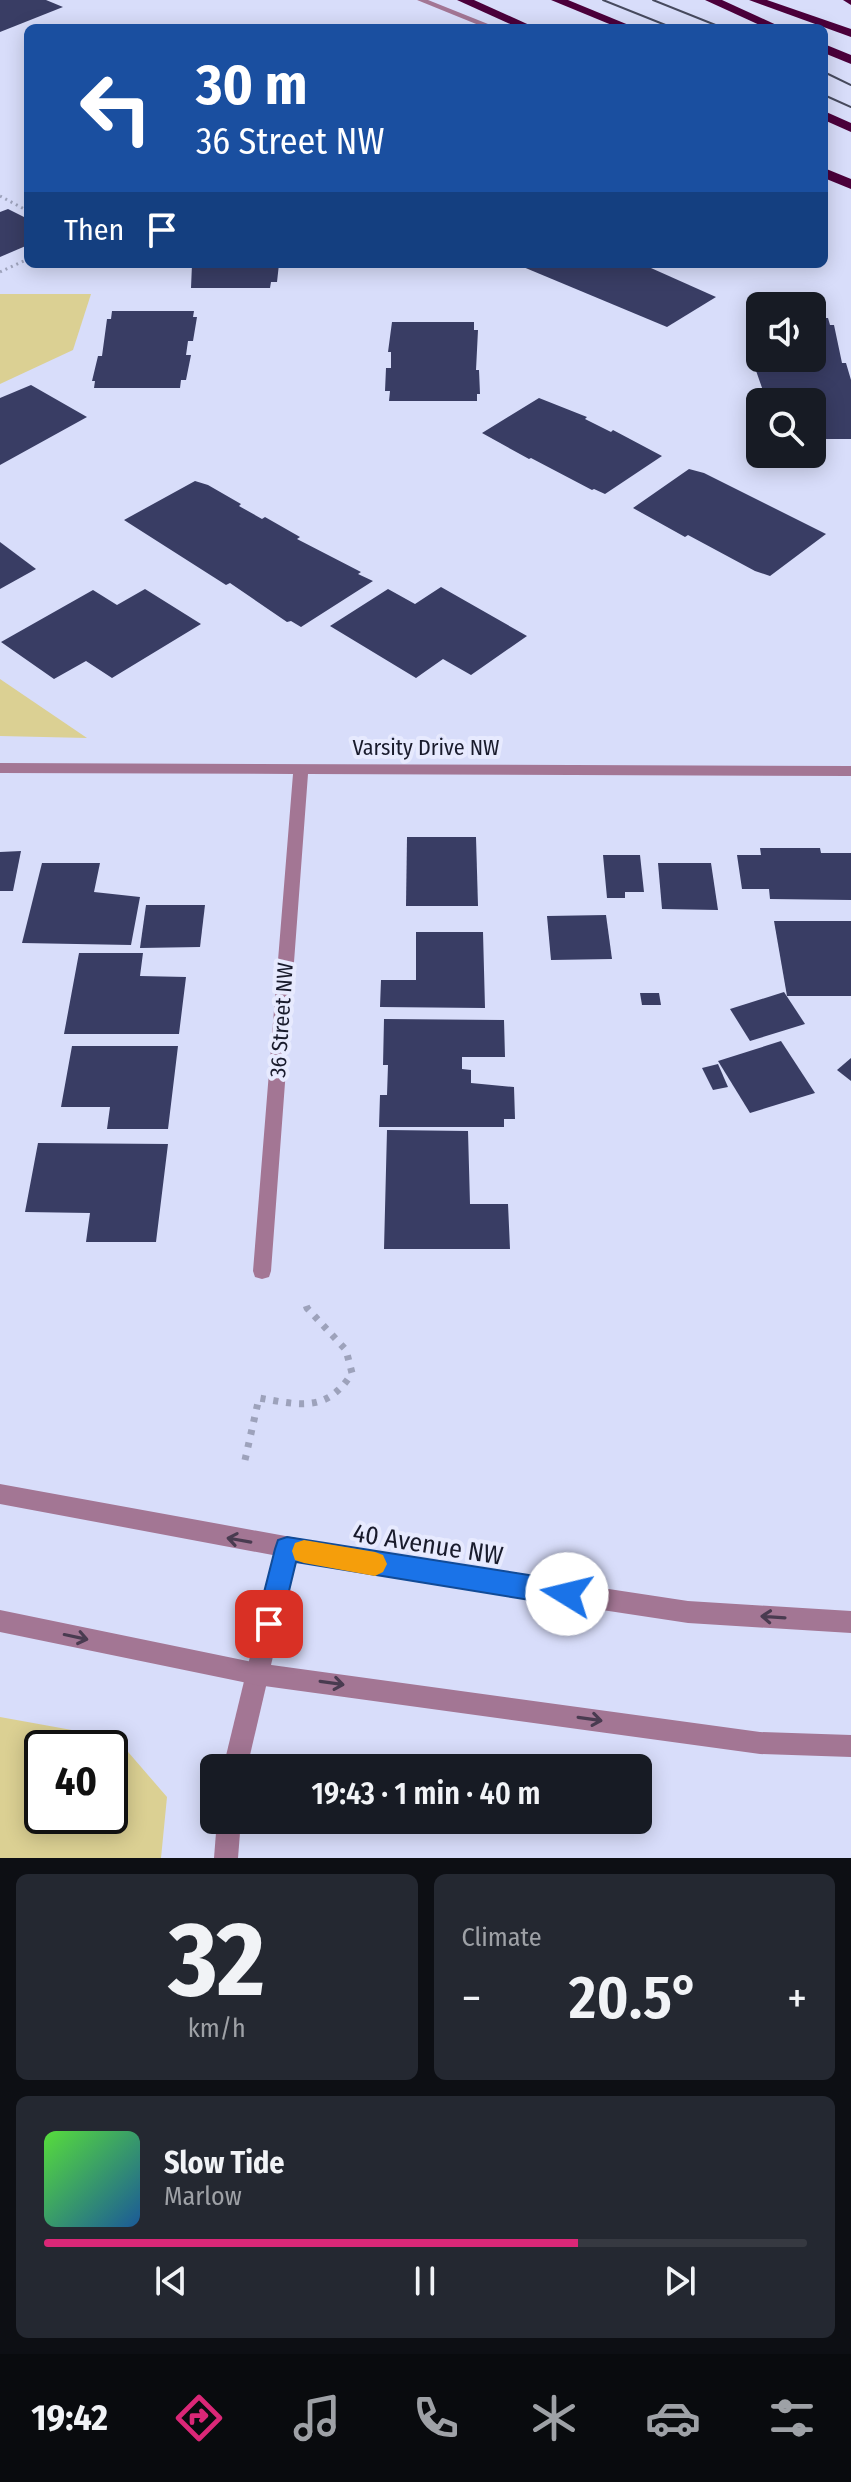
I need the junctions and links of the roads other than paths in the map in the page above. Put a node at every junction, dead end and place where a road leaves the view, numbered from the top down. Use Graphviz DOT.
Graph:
graph roads {
  1 [pos="421,0"];
  2 [pos="463,0"];
  3 [pos="557,0"];
  4 [pos="711,0"];
  5 [pos="755,0"];
  6 [pos="484,24"];
  7 [pos="520,24"];
  8 [pos="620,24"];
  9 [pos="768,24"];
  10 [pos="825,24"];
  11 [pos="828,25"];
  12 [pos="851,33"];
  13 [pos="828,50"];
  14 [pos="851,60"];
  15 [pos="828,117"];
  16 [pos="851,128"];
  17 [pos="828,174"];
  18 [pos="851,185"];
  19 [pos="0,768"];
  20 [pos="301,769"];
  21 [pos="851,771"];
  22 [pos="262,1271"];
  23 [pos="0,1494"];
  24 [pos="287,1549"];
  25 [pos="0,1621"];
  26 [pos="851,1622"];
  27 [pos="257,1674"];
  28 [pos="851,1746"];
  29 [pos="238,1754"];
  30 [pos="228,1834"];
  31 [pos="226,1858"];
  1 -- 6 [label="street"];
  2 -- 7 [label="highway"];
  3 -- 8 [label="highway"];
  4 -- 9 [label="highway"];
  5 -- 10 [label="highway"];
  11 -- 12 [label="highway"];
  13 -- 14 [label="highway"];
  15 -- 16 [label="highway"];
  17 -- 18 [label="highway"];
  19 -- 20 [label="street, Varsity Drive NW"];
  20 -- 21 [label="street, Varsity Drive NW"];
  20 -- 22 [label="street, 36 Street NW"];
  24 -- 23 [label="street, 40 Avenue NW, one-way"];
  26 -- 24 [label="street, 40 Avenue NW, one-way"];
  24 -- 27 [label="street"];
  25 -- 27 [label="street, one-way"];
  27 -- 28 [label="street, one-way"];
  27 -- 29 [label="street"];
  30 -- 31 [label="street"];
}
